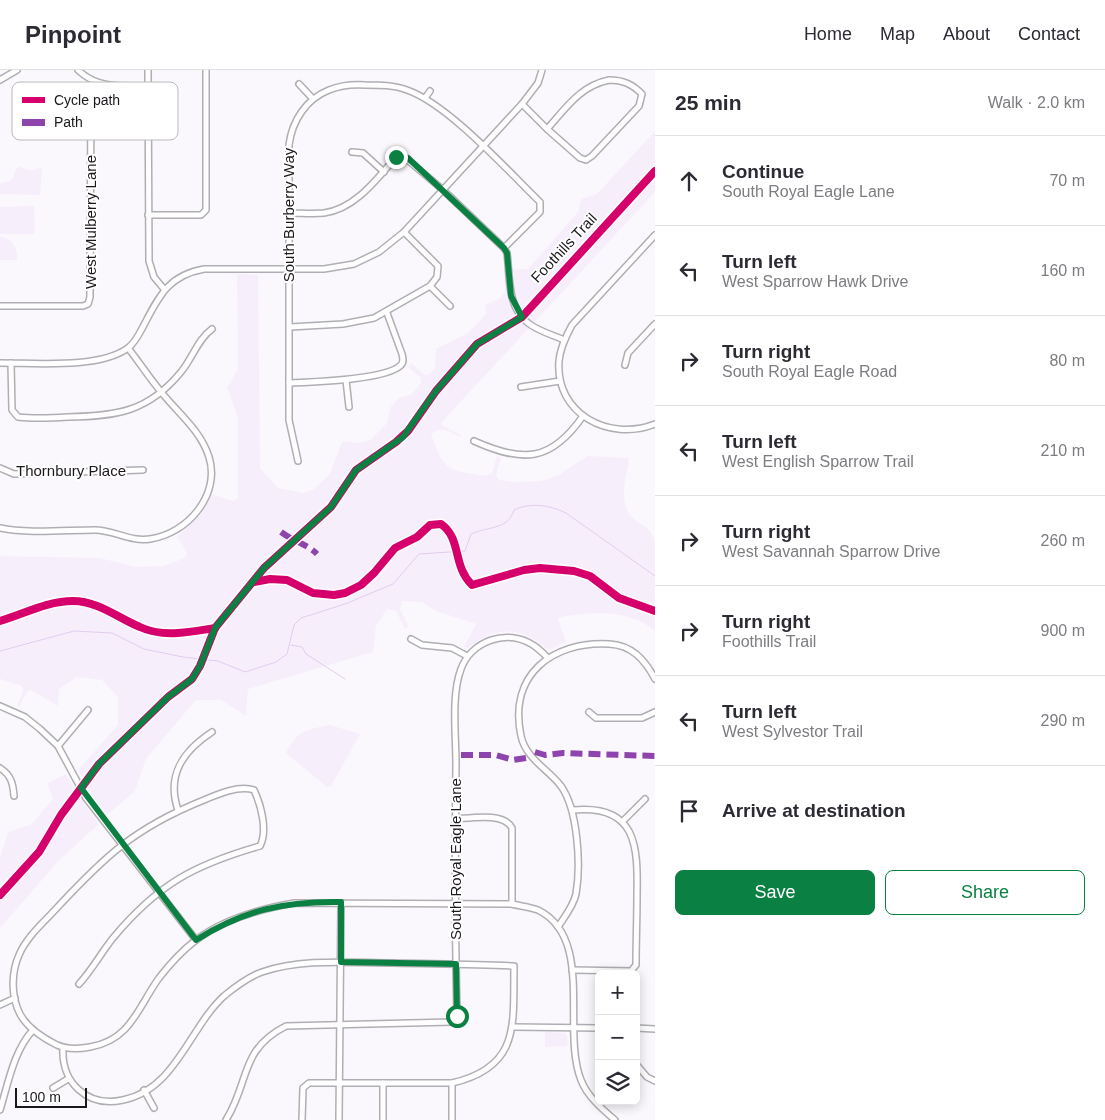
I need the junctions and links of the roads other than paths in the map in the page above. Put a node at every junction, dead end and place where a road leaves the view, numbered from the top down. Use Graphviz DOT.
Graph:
graph roads {
  1 [pos="17,70"];
  2 [pos="78,70"];
  3 [pos="206,70"];
  4 [pos="542,70"];
  5 [pos="0,80"];
  6 [pos="94,82"];
  7 [pos="298,84"];
  8 [pos="430,91"];
  9 [pos="425,98"];
  10 [pos="313,99"];
  11 [pos="522,104"];
  12 [pos="547,129"];
  13 [pos="91,140"];
  14 [pos="148,140"];
  15 [pos="482,146"];
  16 [pos="352,152"];
  17 [pos="384,172"];
  18 [pos="442,189"];
  19 [pos="289,213"];
  20 [pos="148,215"];
  21 [pos="404,232"];
  22 [pos="655,235"];
  23 [pos="504,248"];
  24 [pos="289,270"];
  25 [pos="430,286"];
  26 [pos="164,289"];
  27 [pos="0,306"];
  28 [pos="450,306"];
  29 [pos="387,313"];
  30 [pos="655,324"];
  31 [pos="290,327"];
  32 [pos="212,329"];
  33 [pos="564,340"];
  34 [pos="128,348"];
  35 [pos="0,363"];
  36 [pos="11,363"];
  37 [pos="625,365"];
  38 [pos="346,380"];
  39 [pos="560,381"];
  40 [pos="289,383"];
  41 [pos="521,386"];
  42 [pos="162,394"];
  43 [pos="349,407"];
  44 [pos="583,416"];
  45 [pos="655,424"];
  46 [pos="474,441"];
  47 [pos="298,461"];
  48 [pos="0,468"];
  49 [pos="143,470"];
  50 [pos="0,528"];
  51 [pos="411,639"];
  52 [pos="467,656"];
  53 [pos="547,657"];
  54 [pos="655,679"];
  55 [pos="0,706"];
  56 [pos="88,710"];
  57 [pos="589,712"];
  58 [pos="655,712"];
  59 [pos="212,732"];
  60 [pos="58,746"];
  61 [pos="0,768"];
  62 [pos="14,796"];
  63 [pos="645,799"];
  64 [pos="178,810"];
  65 [pos="572,810"];
  66 [pos="455,818"];
  67 [pos="622,822"];
  68 [pos="122,843"];
  69 [pos="158,891"];
  70 [pos="341,902"];
  71 [pos="455,903"];
  72 [pos="512,904"];
  73 [pos="558,926"];
  74 [pos="196,940"];
  75 [pos="341,962"];
  76 [pos="456,964"];
  77 [pos="572,970"];
  78 [pos="79,984"];
  79 [pos="15,998"];
  80 [pos="0,1005"];
  81 [pos="340,1024"];
  82 [pos="513,1027"];
  83 [pos="572,1028"];
  84 [pos="595,1028"];
  85 [pos="640,1028"];
  86 [pos="655,1028"];
  87 [pos="33,1030"];
  88 [pos="63,1048"];
  89 [pos="640,1069"];
  90 [pos="68,1079"];
  91 [pos="655,1081"];
  92 [pos="339,1083"];
  93 [pos="383,1083"];
  94 [pos="452,1083"];
  95 [pos="53,1088"];
  96 [pos="144,1090"];
  97 [pos="154,1108"];
  98 [pos="0,1110"];
  99 [pos="226,1120"];
  100 [pos="302,1120"];
  101 [pos="339,1120"];
  102 [pos="383,1120"];
  103 [pos="452,1120"];
  104 [pos="615,1120"];
  1 -- 5 [label="street"];
  2 -- 6 [label="street"];
  3 -- 20 [label="street"];
  4 -- 11 [label="street"];
  7 -- 10 [label="street"];
  8 -- 9 [label="street"];
  9 -- 10 [label="street, South Burberry Way"];
  9 -- 15 [label="street, South Burberry Way"];
  10 -- 19 [label="street, South Burberry Way"];
  11 -- 12 [label="street"];
  11 -- 15 [label="street"];
  12 -- 12 [label="street"];
  13 -- 27 [label="street, West Mulberry Lane"];
  14 -- 20 [label="street"];
  15 -- 18 [label="street"];
  15 -- 23 [label="street, South Burberry Way"];
  16 -- 17 [label="street"];
  17 -- 18 [label="street"];
  17 -- 19 [label="street"];
  18 -- 21 [label="street"];
  18 -- 23 [label="street"];
  19 -- 24 [label="street, South Burberry Way"];
  20 -- 26 [label="street"];
  21 -- 24 [label="street"];
  21 -- 25 [label="street"];
  22 -- 33 [label="street"];
  23 -- 33 [label="street"];
  24 -- 26 [label="street"];
  24 -- 31 [label="street, South Burberry Way"];
  25 -- 28 [label="street"];
  25 -- 29 [label="street"];
  26 -- 34 [label="street"];
  29 -- 31 [label="street"];
  29 -- 38 [label="street"];
  30 -- 37 [label="street"];
  31 -- 40 [label="street, South Burberry Way"];
  32 -- 42 [label="street"];
  33 -- 39 [label="street"];
  34 -- 36 [label="street"];
  34 -- 42 [label="street"];
  35 -- 36 [label="street"];
  36 -- 42 [label="street"];
  38 -- 40 [label="street"];
  38 -- 43 [label="street"];
  39 -- 41 [label="street"];
  39 -- 44 [label="street"];
  40 -- 47 [label="street, South Burberry Way"];
  42 -- 50 [label="street"];
  44 -- 45 [label="street"];
  44 -- 46 [label="street"];
  48 -- 49 [label="street, Thornbury Place"];
  51 -- 52 [label="street"];
  52 -- 53 [label="street"];
  52 -- 66 [label="street, South Royal Eagle Lane"];
  53 -- 54 [label="street"];
  53 -- 65 [label="street"];
  55 -- 60 [label="street"];
  56 -- 60 [label="street"];
  57 -- 58 [label="street"];
  59 -- 64 [label="street"];
  60 -- 68 [label="street"];
  61 -- 62 [label="street"];
  63 -- 67 [label="street"];
  64 -- 68 [label="street"];
  64 -- 69 [label="street"];
  65 -- 67 [label="street"];
  65 -- 73 [label="street"];
  66 -- 71 [label="street, South Royal Eagle Lane"];
  66 -- 72 [label="street"];
  67 -- 77 [label="street"];
  68 -- 69 [label="street"];
  68 -- 79 [label="street"];
  69 -- 74 [label="street"];
  69 -- 78 [label="street"];
  70 -- 71 [label="street"];
  70 -- 74 [label="street"];
  70 -- 75 [label="street"];
  71 -- 72 [label="street"];
  71 -- 76 [label="street, South Royal Eagle Lane"];
  72 -- 73 [label="street"];
  73 -- 77 [label="street"];
  74 -- 88 [label="street"];
  75 -- 76 [label="street"];
  75 -- 81 [label="street"];
  75 -- 96 [label="street"];
  76 -- 81 [label="street, South Royal Eagle Lane"];
  76 -- 82 [label="street"];
  77 -- 83 [label="street"];
  79 -- 80 [label="street"];
  79 -- 87 [label="street"];
  81 -- 92 [label="street"];
  81 -- 99 [label="street, South Royal Eagle Lane"];
  82 -- 83 [label="street"];
  82 -- 94 [label="street"];
  83 -- 84 [label="street"];
  83 -- 104 [label="street"];
  85 -- 86 [label="street"];
  87 -- 88 [label="street"];
  87 -- 98 [label="street"];
  88 -- 90 [label="street"];
  89 -- 91 [label="street"];
  90 -- 95 [label="street"];
  90 -- 96 [label="street"];
  92 -- 93 [label="street"];
  92 -- 100 [label="street"];
  92 -- 101 [label="street"];
  93 -- 94 [label="street"];
  93 -- 102 [label="street"];
  94 -- 103 [label="street"];
  96 -- 97 [label="street"];
}
